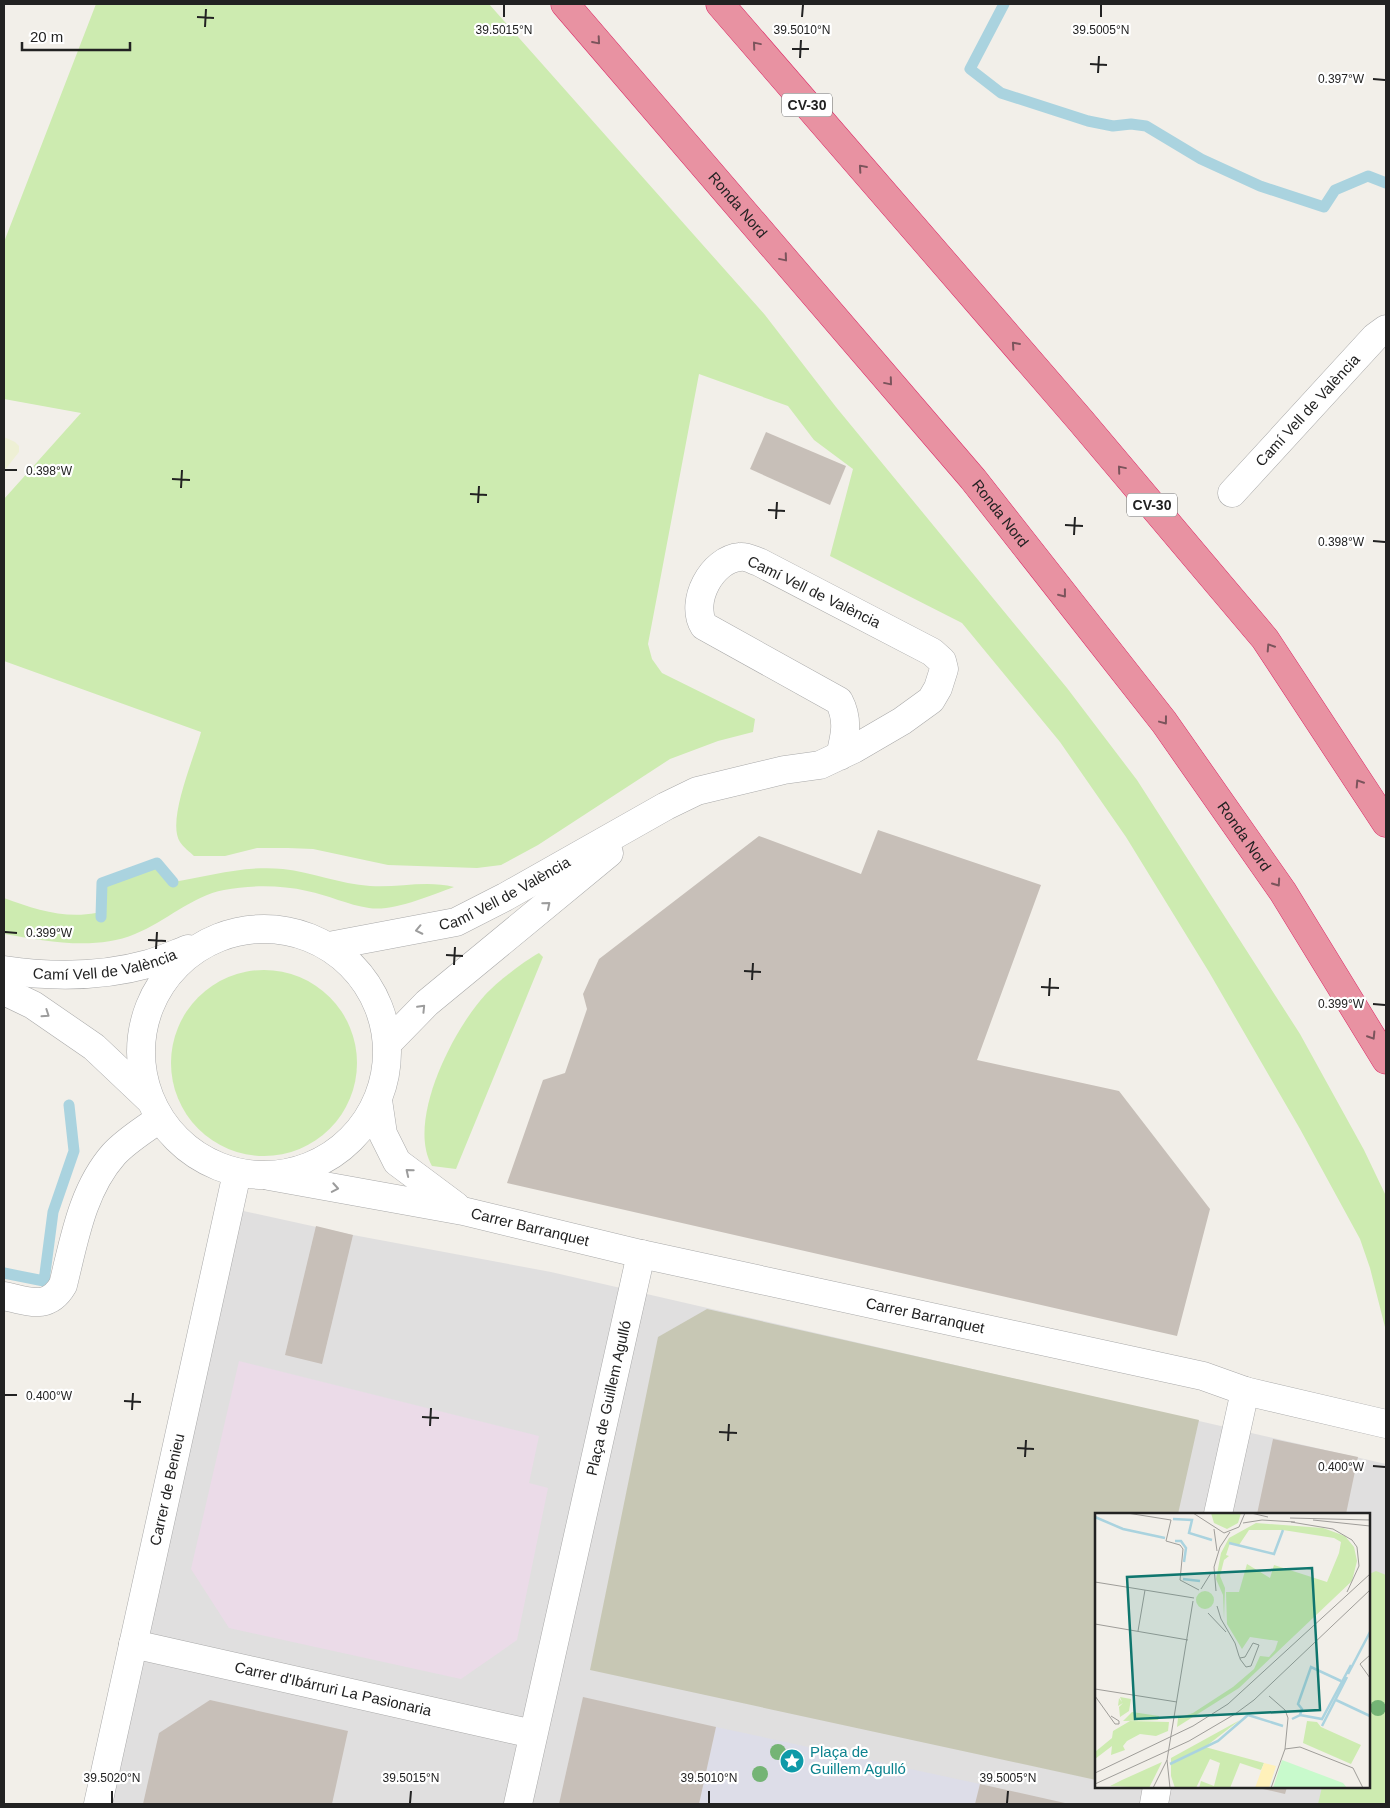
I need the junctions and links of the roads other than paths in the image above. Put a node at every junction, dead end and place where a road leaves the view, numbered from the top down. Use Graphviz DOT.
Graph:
graph roads {
  1 [pos="565,4"];
  2 [pos="720,4"];
  3 [pos="1386,329"];
  4 [pos="1232,493"];
  5 [pos="840,756"];
  6 [pos="666,806"];
  7 [pos="1386,823"];
  8 [pos="206,942"];
  9 [pos="329,946"];
  10 [pos="4,970"];
  11 [pos="4,991"];
  12 [pos="388,1044"];
  13 [pos="1386,1060"];
  14 [pos="378,1100"];
  15 [pos="155,1110"];
  16 [pos="237,1173"];
  17 [pos="269,1176"];
  18 [pos="463,1211"];
  19 [pos="641,1254"];
  20 [pos="4,1296"];
  21 [pos="1245,1391"];
  22 [pos="1386,1424"];
  23 [pos="1218,1513"];
  24 [pos="133,1644"];
  25 [pos="533,1734"];
  26 [pos="1157,1788"];
  27 [pos="98,1804"];
  28 [pos="518,1804"];
  29 [pos="1154,1804"];
  1 -- 13 [label="highway, Ronda Nord, one-way"];
  7 -- 2 [label="highway, CV-30, one-way"];
  3 -- 4 [label="street, Camí Vell de València"];
  5 -- 5 [label="street, Camí Vell de València"];
  5 -- 6 [label="street, Camí Vell de València"];
  6 -- 9 [label="street, Camí Vell de València, one-way"];
  12 -- 6 [label="street, Camí Vell de València, one-way"];
  8 -- 9 [label="street, Camí Vell de València"];
  8 -- 10 [label="street, Camí Vell de València"];
  8 -- 15 [label="street"];
  9 -- 12 [label="street"];
  11 -- 15 [label="street, one-way"];
  12 -- 14 [label="street"];
  14 -- 17 [label="street"];
  18 -- 14 [label="street, one-way"];
  15 -- 16 [label="street"];
  15 -- 20 [label="street"];
  16 -- 17 [label="street"];
  16 -- 24 [label="street, Carrer de Benieu"];
  17 -- 18 [label="street, Carrer Barranquet, one-way"];
  18 -- 19 [label="street, Carrer Barranquet"];
  19 -- 21 [label="street, Carrer Barranquet"];
  19 -- 25 [label="street, Plaça de Guillem Agulló"];
  21 -- 22 [label="street, Carrer Barranquet"];
  21 -- 23 [label="street"];
  24 -- 25 [label="street, Carrer d'Ibárruri La Pasionaria"];
  24 -- 27 [label="street, Carrer de Benieu"];
  25 -- 28 [label="street, Plaça de Guillem Agulló"];
  26 -- 29 [label="street"];
}
